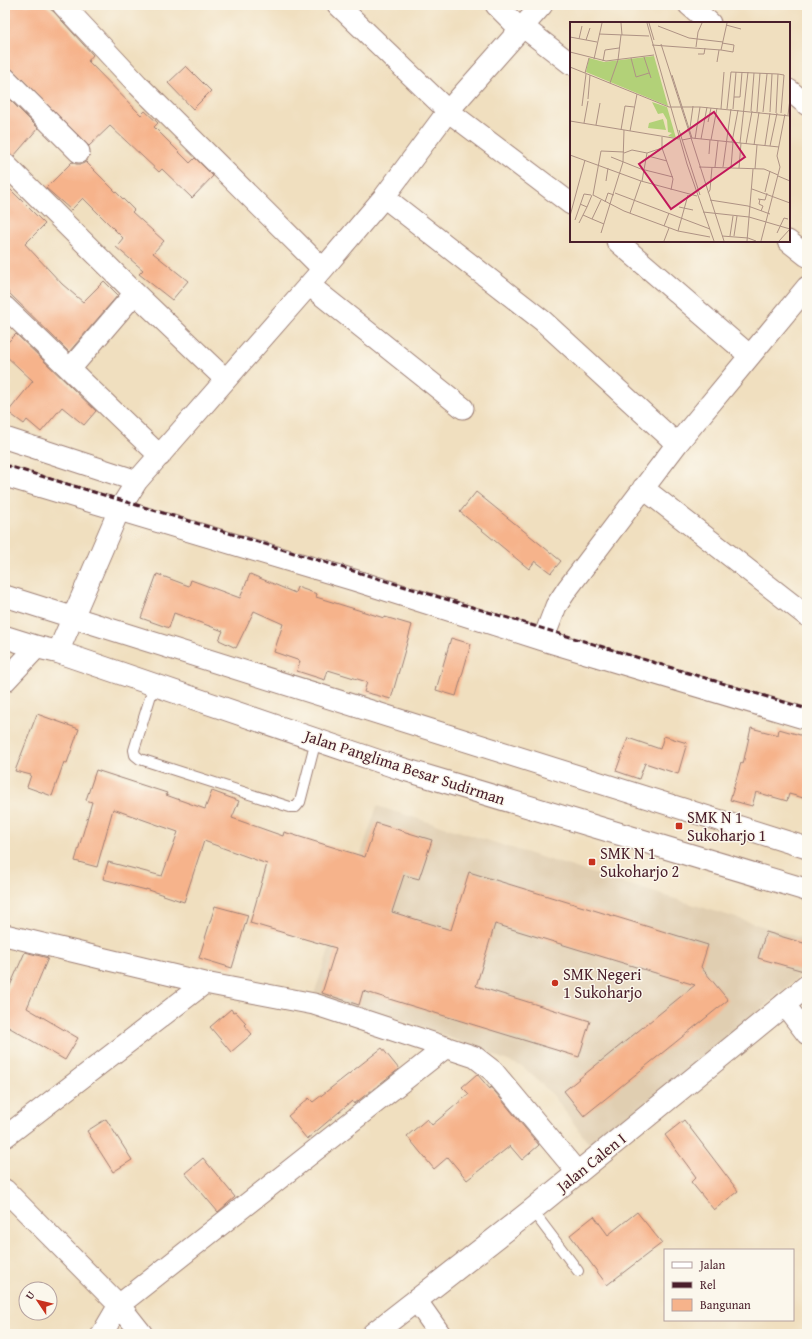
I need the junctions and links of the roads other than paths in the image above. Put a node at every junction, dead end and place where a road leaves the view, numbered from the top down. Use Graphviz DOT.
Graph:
graph roads {
  1 [pos="63,5"];
  2 [pos="338,5"];
  3 [pos="496,5"];
  4 [pos="542,5"];
  5 [pos="689,5"];
  6 [pos="709,22"];
  7 [pos="521,28"];
  8 [pos="570,63"];
  9 [pos="5,78"];
  10 [pos="790,91"];
  11 [pos="807,105"];
  12 [pos="448,111"];
  13 [pos="79,152"];
  14 [pos="5,164"];
  15 [pos="384,197"];
  16 [pos="570,203"];
  17 [pos="618,242"];
  18 [pos="789,242"];
  19 [pos="807,256"];
  20 [pos="323,269"];
  21 [pos="309,285"];
  22 [pos="807,287"];
  23 [pos="135,293"];
  24 [pos="5,307"];
  25 [pos="750,356"];
  26 [pos="70,369"];
  27 [pos="225,379"];
  28 [pos="464,408"];
  29 [pos="5,438"];
  30 [pos="677,444"];
  31 [pos="160,456"];
  32 [pos="5,476"];
  33 [pos="137,481"];
  34 [pos="643,488"];
  35 [pos="119,510"];
  36 [pos="5,596"];
  37 [pos="807,616"];
  38 [pos="74,617"];
  39 [pos="5,637"];
  40 [pos="543,640"];
  41 [pos="37,647"];
  42 [pos="58,652"];
  43 [pos="5,681"];
  44 [pos="154,684"];
  45 [pos="807,719"];
  46 [pos="316,740"];
  47 [pos="807,848"];
  48 [pos="807,890"];
  49 [pos="5,935"];
  50 [pos="205,982"];
  51 [pos="807,986"];
  52 [pos="784,1004"];
  53 [pos="807,1034"];
  54 [pos="446,1047"];
  55 [pos="5,1137"];
  56 [pos="578,1173"];
  57 [pos="5,1190"];
  58 [pos="532,1210"];
  59 [pos="578,1271"];
  60 [pos="416,1300"];
  61 [pos="119,1305"];
  62 [pos="102,1334"];
  63 [pos="142,1334"];
  64 [pos="373,1334"];
  65 [pos="440,1334"];
  1 -- 20 [label="street"];
  2 -- 12 [label="street"];
  3 -- 7 [label="street"];
  4 -- 7 [label="street"];
  5 -- 6 [label="street"];
  7 -- 8 [label="street"];
  7 -- 12 [label="street"];
  9 -- 13 [label="street"];
  10 -- 11 [label="street"];
  12 -- 15 [label="street"];
  12 -- 16 [label="street"];
  14 -- 23 [label="street"];
  15 -- 20 [label="street"];
  15 -- 30 [label="street"];
  17 -- 25 [label="street"];
  18 -- 19 [label="street"];
  20 -- 21 [label="street"];
  21 -- 27 [label="street"];
  21 -- 28 [label="street"];
  22 -- 25 [label="street"];
  23 -- 26 [label="street"];
  23 -- 27 [label="street"];
  24 -- 26 [label="street"];
  25 -- 30 [label="street"];
  26 -- 31 [label="street"];
  27 -- 31 [label="street"];
  29 -- 33 [label="street"];
  30 -- 34 [label="street"];
  31 -- 33 [label="street"];
  32 -- 35 [label="street"];
  33 -- 35 [label="street"];
  34 -- 37 [label="street"];
  34 -- 40 [label="street"];
  35 -- 38 [label="street"];
  35 -- 40 [label="street"];
  36 -- 38 [label="street"];
  38 -- 42 [label="street"];
  38 -- 47 [label="street"];
  39 -- 41 [label="main road, Jalan Panglima Besar Sudirman"];
  40 -- 45 [label="street"];
  41 -- 42 [label="main road, Jalan Panglima Besar Sudirman"];
  41 -- 43 [label="street"];
  42 -- 44 [label="main road, Jalan Panglima Besar Sudirman"];
  44 -- 46 [label="main road, Jalan Panglima Besar Sudirman"];
  44 -- 46 [label="lane"];
  46 -- 48 [label="main road, Jalan Panglima Besar Sudirman"];
  49 -- 50 [label="street"];
  50 -- 54 [label="street"];
  50 -- 55 [label="street"];
  51 -- 52 [label="main road, Jalan Calen I"];
  52 -- 53 [label="street"];
  52 -- 56 [label="main road, Jalan Calen I"];
  54 -- 56 [label="street"];
  54 -- 61 [label="street"];
  56 -- 58 [label="main road, Jalan Calen I"];
  57 -- 61 [label="street"];
  58 -- 59 [label="lane"];
  58 -- 60 [label="main road, Jalan Calen I"];
  60 -- 64 [label="main road, Jalan Calen I"];
  60 -- 65 [label="street"];
  61 -- 62 [label="street"];
  61 -- 63 [label="street"];
}
